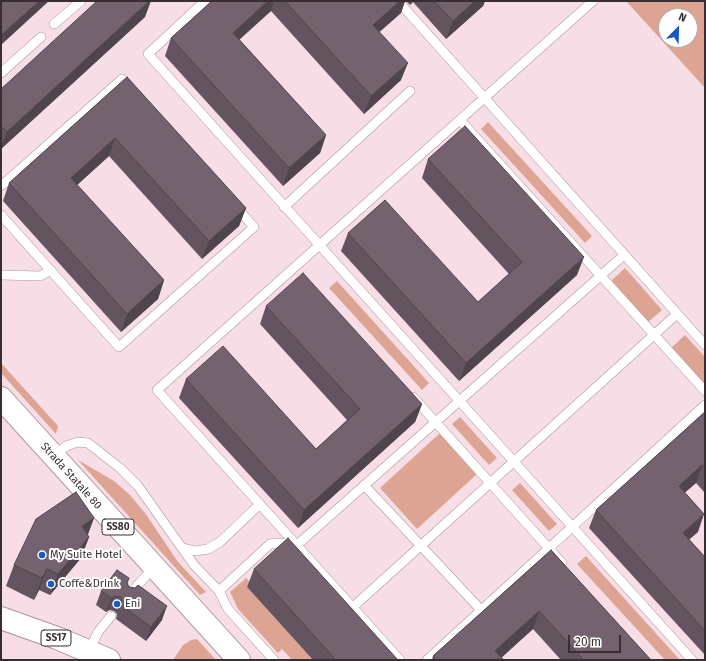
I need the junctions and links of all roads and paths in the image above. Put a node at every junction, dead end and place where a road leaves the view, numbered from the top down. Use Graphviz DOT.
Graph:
graph roads {
  1 [pos="81,1"];
  2 [pos="205,1"];
  3 [pos="398,1"];
  4 [pos="593,1"];
  5 [pos="54,24"];
  6 [pos="40,38"];
  7 [pos="1,73"];
  8 [pos="410,91"];
  9 [pos="138,97"];
  10 [pos="484,98"];
  11 [pos="460,120"];
  12 [pos="1,186"];
  13 [pos="228,197"];
  14 [pos="284,207"];
  15 [pos="1,215"];
  16 [pos="319,246"];
  17 [pos="624,255"];
  18 [pos="51,270"];
  19 [pos="600,275"];
  20 [pos="1,276"];
  21 [pos="677,314"];
  22 [pos="654,335"];
  23 [pos="705,345"];
  24 [pos="404,387"];
  25 [pos="705,391"];
  26 [pos="1,398"];
  27 [pos="459,401"];
  28 [pos="705,405"];
  29 [pos="436,422"];
  30 [pos="53,456"];
  31 [pos="513,462"];
  32 [pos="490,482"];
  33 [pos="364,485"];
  34 [pos="260,504"];
  35 [pos="572,527"];
  36 [pos="297,545"];
  37 [pos="421,545"];
  38 [pos="183,548"];
  39 [pos="549,548"];
  40 [pos="154,567"];
  41 [pos="570,572"];
  42 [pos="219,591"];
  43 [pos="128,596"];
  44 [pos="352,607"];
  45 [pos="481,610"];
  46 [pos="111,616"];
  47 [pos="1,618"];
  48 [pos="89,651"];
  49 [pos="237,659"];
  50 [pos="109,660"];
  51 [pos="274,660"];
  52 [pos="400,660"];
  53 [pos="427,660"];
  54 [pos="692,660"];
  1 -- 5 [label="lane"];
  2 -- 14 [label="lane"];
  3 -- 10 [label="lane"];
  4 -- 10 [label="lane"];
  6 -- 7 [label="lane"];
  8 -- 14 [label="lane"];
  9 -- 12 [label="lane"];
  10 -- 11 [label="lane"];
  10 -- 17 [label="lane"];
  11 -- 16 [label="lane"];
  11 -- 19 [label="lane"];
  13 -- 18 [label="lane"];
  14 -- 16 [label="lane"];
  15 -- 18 [label="lane"];
  16 -- 27 [label="lane"];
  16 -- 34 [label="lane"];
  17 -- 19 [label="lane"];
  17 -- 21 [label="lane"];
  18 -- 20 [label="lane"];
  19 -- 22 [label="lane"];
  19 -- 27 [label="lane"];
  21 -- 22 [label="lane"];
  21 -- 23 [label="lane"];
  22 -- 25 [label="lane"];
  22 -- 31 [label="lane"];
  24 -- 29 [label="lane"];
  26 -- 30 [label="main road, Strada Statale 80 / SS80"];
  27 -- 29 [label="lane"];
  27 -- 31 [label="lane"];
  28 -- 35 [label="lane"];
  29 -- 32 [label="lane"];
  29 -- 33 [label="lane"];
  30 -- 38 [label="lane"];
  30 -- 40 [label="main road, Strada Statale 80 / SS80"];
  31 -- 32 [label="lane"];
  31 -- 35 [label="lane"];
  32 -- 37 [label="lane"];
  32 -- 39 [label="lane"];
  33 -- 36 [label="lane"];
  33 -- 37 [label="lane"];
  34 -- 36 [label="lane"];
  34 -- 38 [label="lane"];
  35 -- 39 [label="lane"];
  35 -- 54 [label="lane"];
  36 -- 42 [label="lane"];
  36 -- 44 [label="lane"];
  37 -- 44 [label="lane"];
  37 -- 45 [label="lane"];
  38 -- 42 [label="lane"];
  39 -- 41 [label="lane"];
  39 -- 45 [label="lane"];
  40 -- 43 [label="lane"];
  40 -- 49 [label="main road, Strada Statale 80 / SS80"];
  42 -- 51 [label="lane"];
  44 -- 52 [label="lane"];
  45 -- 53 [label="lane"];
  46 -- 48 [label="lane"];
  47 -- 48 [label="main road, SS17"];
  48 -- 50 [label="main road, SS17"];
}
